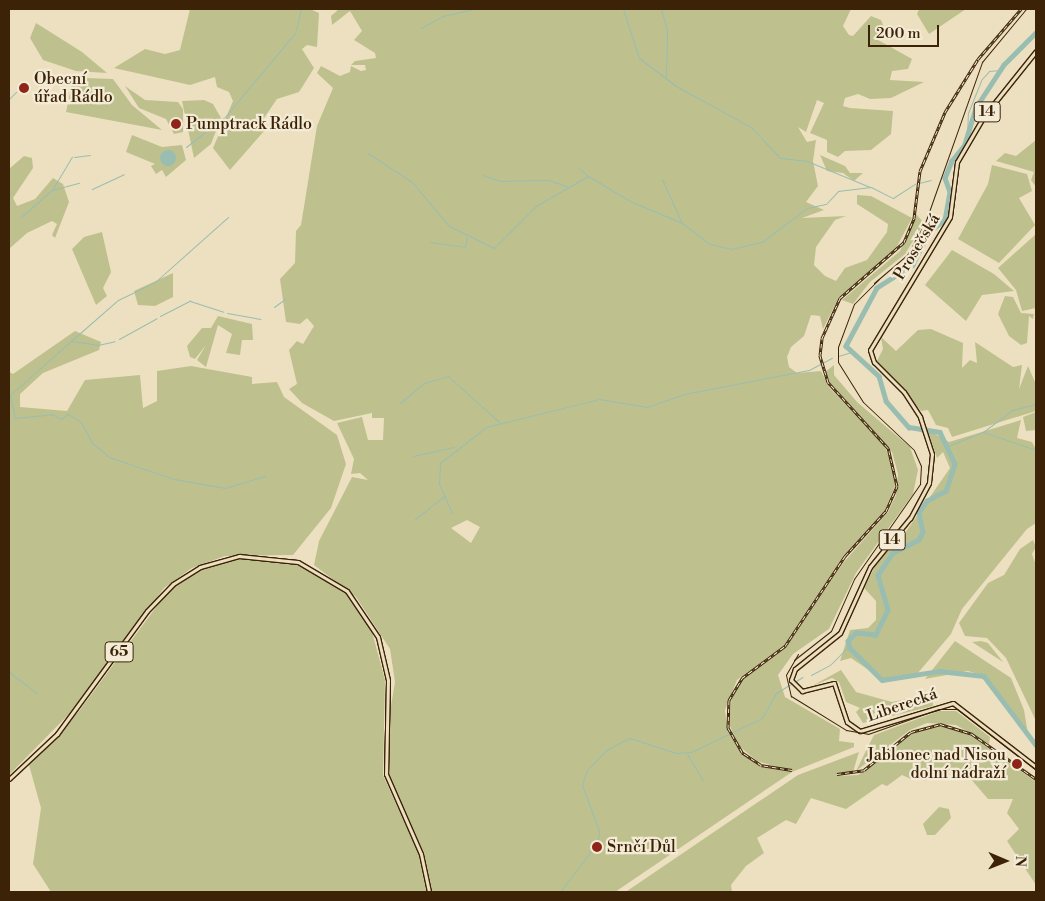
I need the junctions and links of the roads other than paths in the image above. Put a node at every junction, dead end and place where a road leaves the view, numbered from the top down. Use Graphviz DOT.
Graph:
graph roads {
  1 [pos="1036,51"];
  2 [pos="830,643"];
  3 [pos="1036,767"];
  4 [pos="9,779"];
  5 [pos="429,892"];
  1 -- 2 [label="main road, Prosečská / 14"];
  2 -- 3 [label="main road, Liberecká / 14"];
  4 -- 5 [label="main road, 65"];
}
